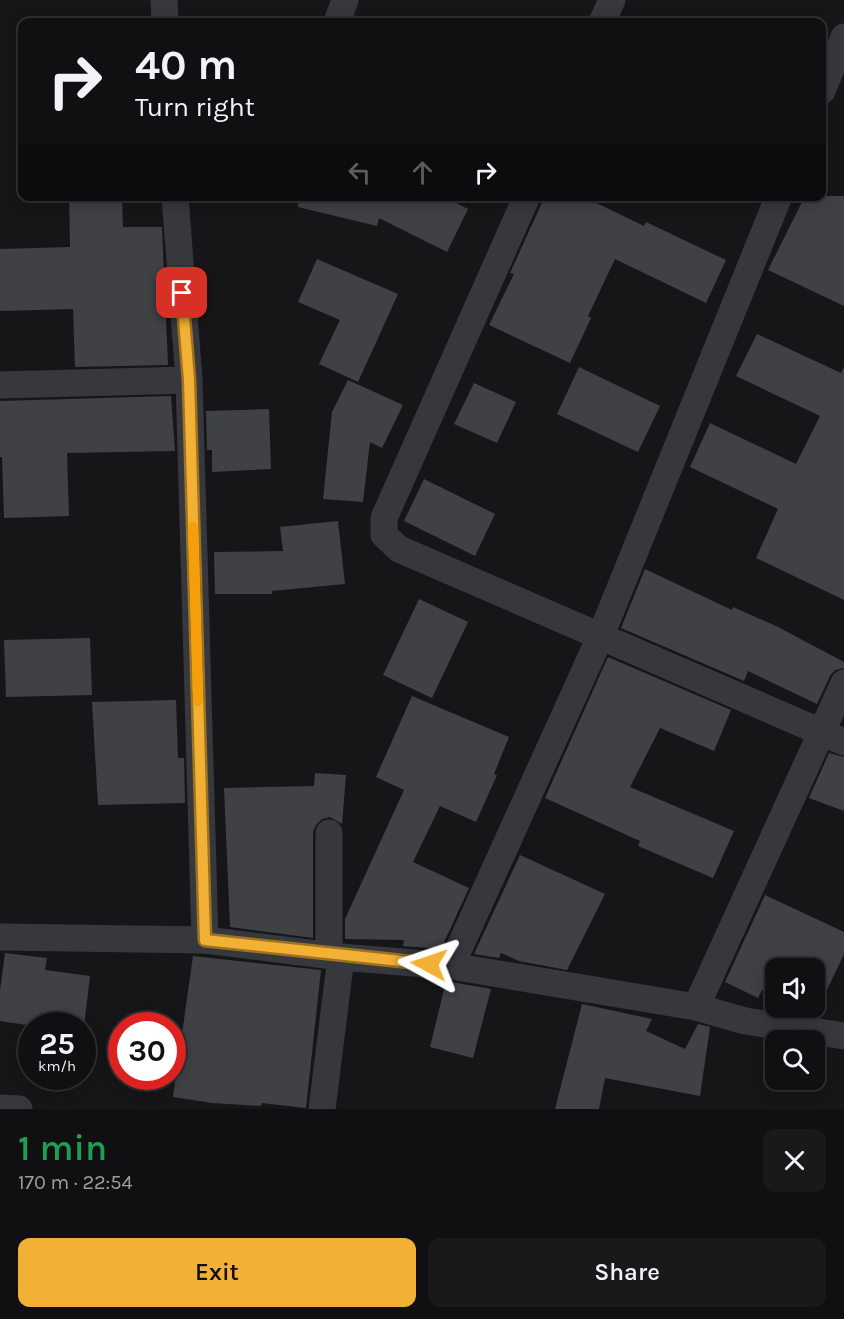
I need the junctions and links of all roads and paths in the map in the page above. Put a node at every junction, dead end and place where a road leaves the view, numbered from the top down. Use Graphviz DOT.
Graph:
graph roads {
  1 [pos="164,0"];
  2 [pos="345,0"];
  3 [pos="612,0"];
  4 [pos="165,18"];
  5 [pos="338,18"];
  6 [pos="604,18"];
  7 [pos="844,37"];
  8 [pos="826,81"];
  9 [pos="175,201"];
  10 [pos="525,201"];
  11 [pos="777,201"];
  12 [pos="189,380"];
  13 [pos="0,385"];
  14 [pos="601,635"];
  15 [pos="844,683"];
  16 [pos="833,737"];
  17 [pos="329,833"];
  18 [pos="0,937"];
  19 [pos="205,940"];
  20 [pos="335,956"];
  21 [pos="451,966"];
  22 [pos="696,1007"];
  23 [pos="844,1036"];
  24 [pos="0,1108"];
  25 [pos="19,1109"];
  26 [pos="322,1109"];
  1 -- 4 [label="street"];
  2 -- 5 [label="street"];
  3 -- 6 [label="street"];
  7 -- 8 [label="street"];
  9 -- 12 [label="street"];
  10 -- 14 [label="street"];
  11 -- 14 [label="street"];
  12 -- 13 [label="street"];
  12 -- 19 [label="street"];
  14 -- 16 [label="street"];
  14 -- 21 [label="street"];
  15 -- 16 [label="street"];
  16 -- 22 [label="street"];
  17 -- 20 [label="street"];
  18 -- 19 [label="street"];
  19 -- 20 [label="street"];
  20 -- 21 [label="street"];
  20 -- 26 [label="street"];
  21 -- 22 [label="street"];
  22 -- 23 [label="street"];
  24 -- 25 [label="street"];
}
